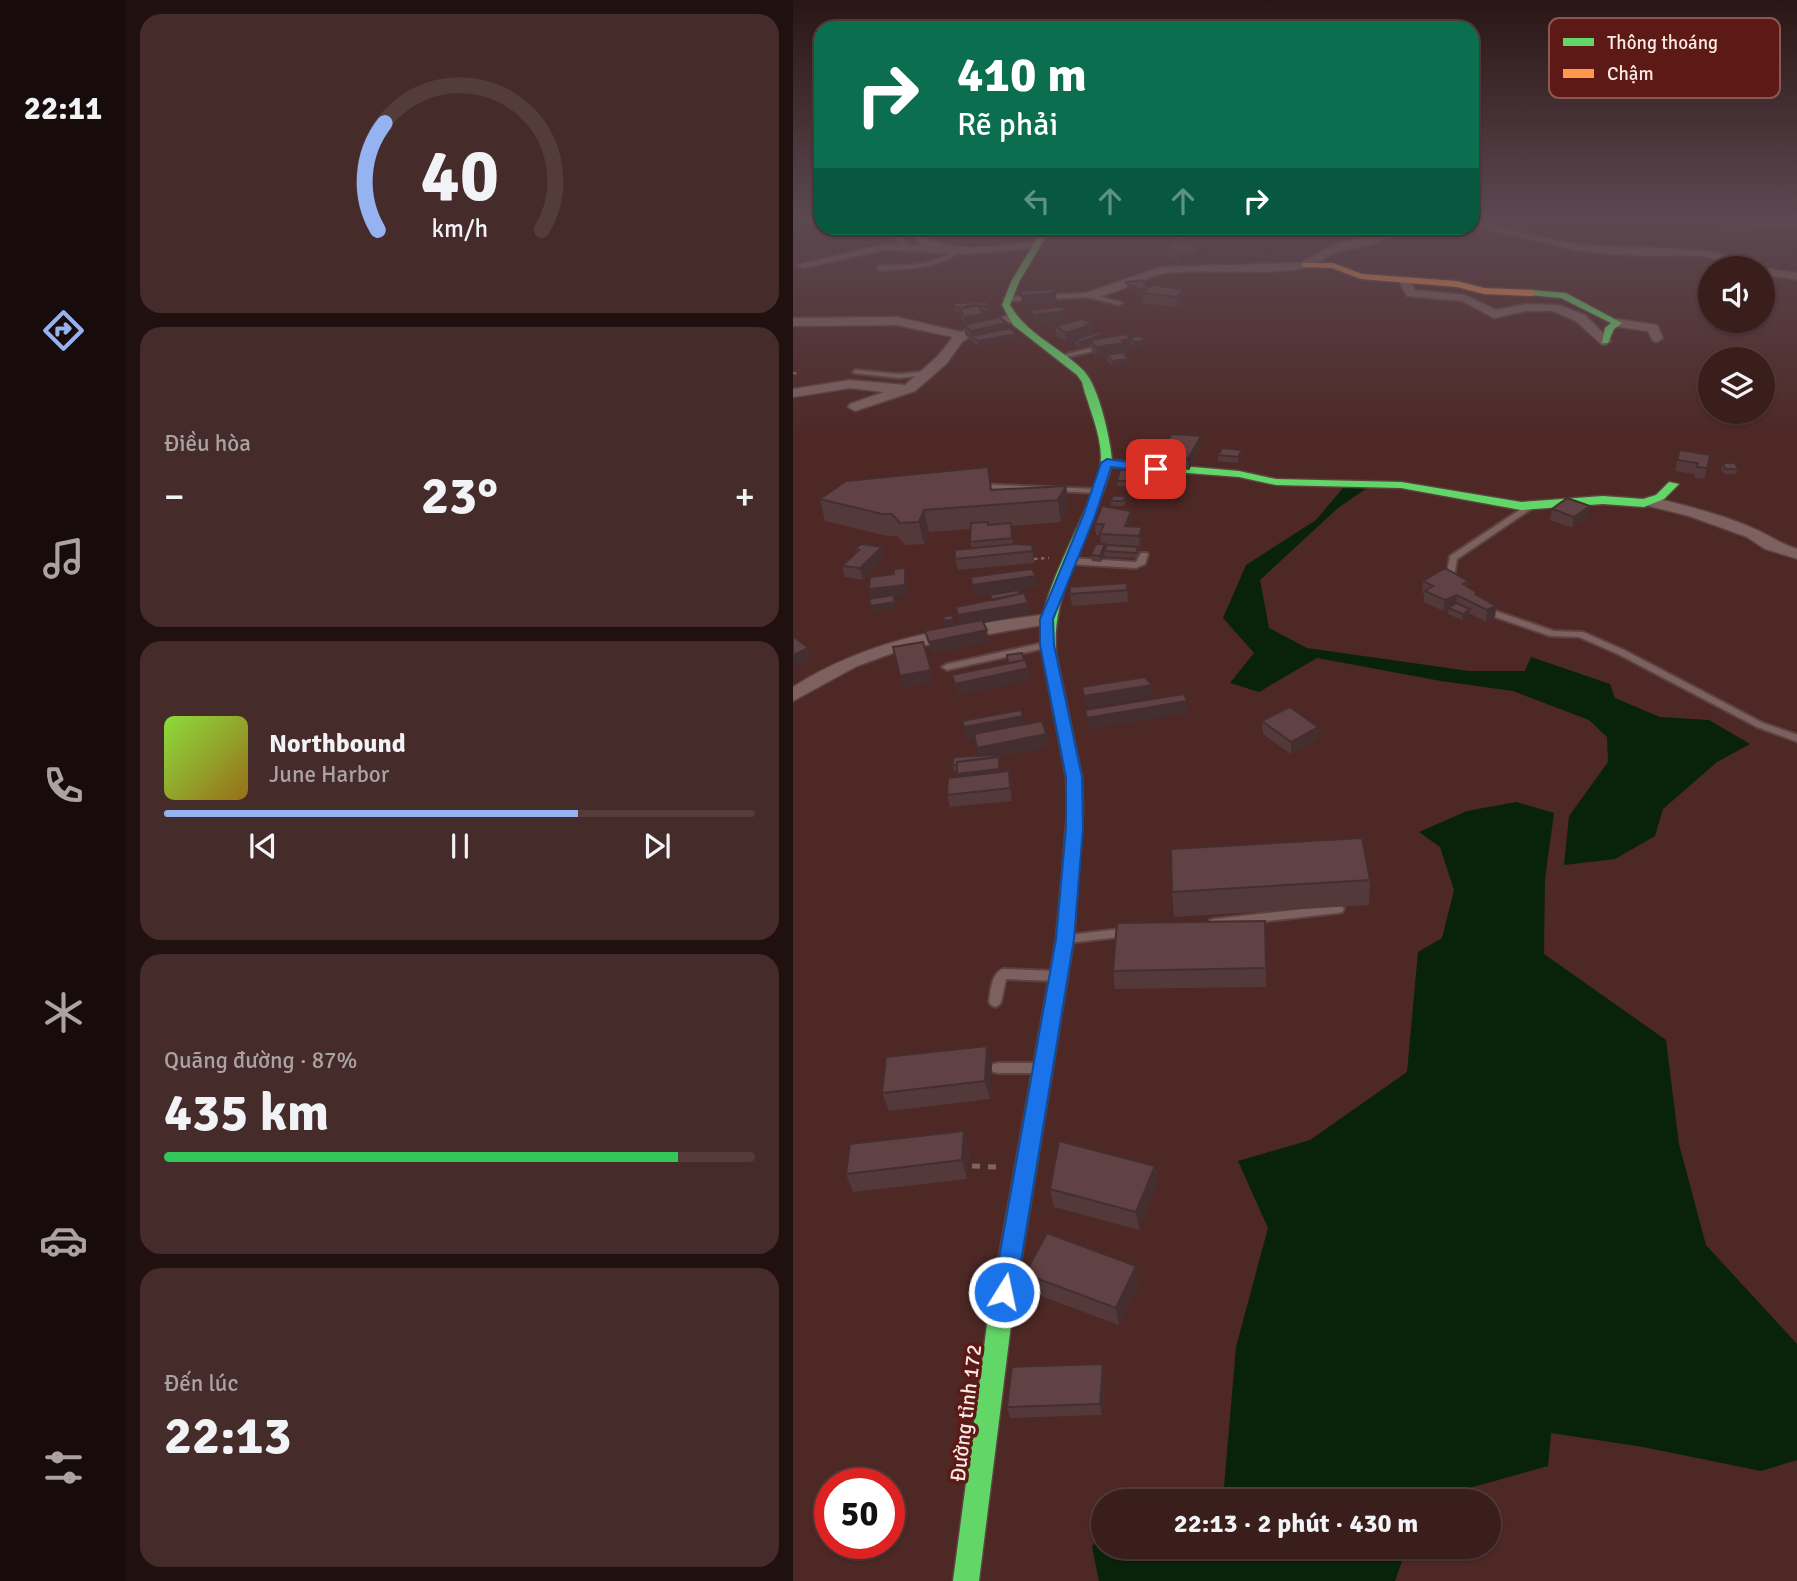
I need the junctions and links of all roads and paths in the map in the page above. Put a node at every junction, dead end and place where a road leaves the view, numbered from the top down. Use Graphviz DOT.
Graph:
graph roads {
  1 [pos="1011,291"];
  2 [pos="1102,291"];
  3 [pos="1409,291"];
  4 [pos="1483,291"];
  5 [pos="1086,295"];
  6 [pos="1007,299"];
  7 [pos="1119,303"];
  8 [pos="1011,318"];
  9 [pos="793,322"];
  10 [pos="1617,323"];
  11 [pos="963,336"];
  12 [pos="1657,338"];
  13 [pos="1605,341"];
  14 [pos="1107,346"];
  15 [pos="1058,357"];
  16 [pos="856,372"];
  17 [pos="793,373"];
  18 [pos="929,373"];
  19 [pos="799,374"];
  20 [pos="907,390"];
  21 [pos="793,393"];
  22 [pos="855,408"];
  23 [pos="1107,463"];
  24 [pos="1673,484"];
  25 [pos="973,486"];
  26 [pos="1098,491"];
  27 [pos="1651,502"];
  28 [pos="1530,507"];
  29 [pos="1797,554"];
  30 [pos="1145,555"];
  31 [pos="1070,561"];
  32 [pos="1466,586"];
  33 [pos="1476,600"];
  34 [pos="1047,619"];
  35 [pos="1047,645"];
  36 [pos="947,667"];
  37 [pos="793,695"];
  38 [pos="1797,739"];
  39 [pos="1338,909"];
  40 [pos="1201,924"];
  41 [pos="1147,930"];
  42 [pos="1065,939"];
  43 [pos="1059,976"];
  44 [pos="995,1002"];
  45 [pos="998,1068"];
  46 [pos="1044,1069"];
  47 [pos="966,1581"];
  1 -- 6 [label="main road"];
  2 -- 5 [label="street"];
  3 -- 13 [label="street"];
  4 -- 10 [label="main road"];
  5 -- 6 [label="lane"];
  5 -- 7 [label="lane"];
  6 -- 8 [label="main road"];
  8 -- 11 [label="street"];
  8 -- 15 [label="main road"];
  9 -- 11 [label="street"];
  10 -- 12 [label="street"];
  10 -- 13 [label="main road"];
  11 -- 18 [label="street"];
  14 -- 15 [label="lane"];
  15 -- 23 [label="main road"];
  16 -- 18 [label="lane"];
  17 -- 19 [label="path"];
  18 -- 20 [label="street"];
  20 -- 21 [label="street"];
  20 -- 22 [label="street"];
  23 -- 26 [label="main road, Đường tỉnh 172"];
  23 -- 28 [label="main road"];
  24 -- 27 [label="main road"];
  25 -- 26 [label="lane"];
  26 -- 31 [label="main road, Đường tỉnh 172"];
  27 -- 28 [label="main road"];
  27 -- 29 [label="street"];
  28 -- 32 [label="lane"];
  30 -- 31 [label="lane"];
  31 -- 34 [label="main road, Đường tỉnh 172"];
  33 -- 38 [label="lane"];
  34 -- 35 [label="main road, Đường tỉnh 172"];
  34 -- 37 [label="street"];
  35 -- 36 [label="lane"];
  35 -- 42 [label="main road, Đường tỉnh 172"];
  39 -- 40 [label="lane"];
  41 -- 42 [label="lane"];
  42 -- 43 [label="main road, Đường tỉnh 172"];
  43 -- 44 [label="lane"];
  43 -- 46 [label="main road, Đường tỉnh 172"];
  45 -- 46 [label="lane"];
  46 -- 47 [label="main road, Đường tỉnh 172"];
}
